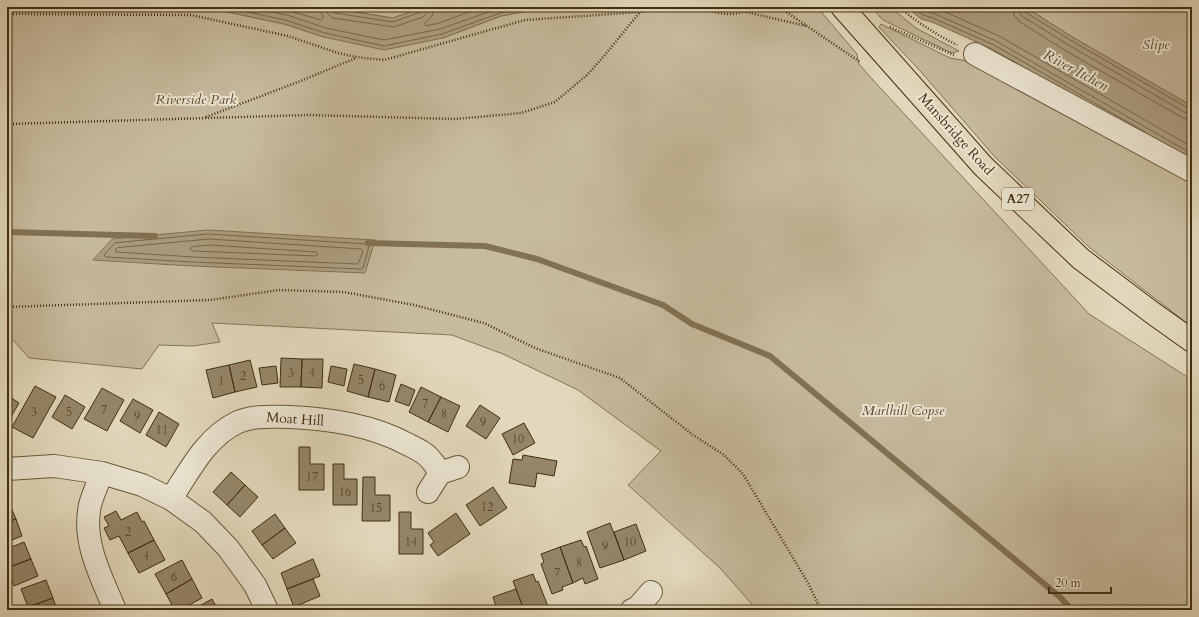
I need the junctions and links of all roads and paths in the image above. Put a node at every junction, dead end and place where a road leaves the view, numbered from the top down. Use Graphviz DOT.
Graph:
graph roads {
  1 [pos="660,7"];
  2 [pos="701,7"];
  3 [pos="756,7"];
  4 [pos="842,7"];
  5 [pos="899,7"];
  6 [pos="640,12"];
  7 [pos="746,12"];
  8 [pos="7,14"];
  9 [pos="885,25"];
  10 [pos="808,26"];
  11 [pos="975,54"];
  12 [pos="356,57"];
  13 [pos="204,118"];
  14 [pos="7,124"];
  15 [pos="1192,171"];
  16 [pos="7,307"];
  17 [pos="1192,341"];
  18 [pos="7,468"];
  19 [pos="102,473"];
  20 [pos="428,492"];
  21 [pos="171,499"];
  22 [pos="651,592"];
  23 [pos="115,610"];
  24 [pos="267,610"];
  25 [pos="632,610"];
  26 [pos="821,610"];
  1 -- 6 [label="path"];
  2 -- 7 [label="path"];
  3 -- 7 [label="path"];
  4 -- 17 [label="main road, Mansbridge Road / A27"];
  5 -- 11 [label="path"];
  6 -- 12 [label="path"];
  6 -- 13 [label="path"];
  7 -- 10 [label="path"];
  8 -- 12 [label="path"];
  9 -- 11 [label="path"];
  11 -- 15 [label="street"];
  12 -- 13 [label="path"];
  13 -- 14 [label="path"];
  16 -- 26 [label="path"];
  18 -- 19 [label="street"];
  19 -- 21 [label="street"];
  19 -- 23 [label="street"];
  20 -- 21 [label="street, Moat Hill"];
  21 -- 24 [label="street"];
  22 -- 25 [label="street"];
}
